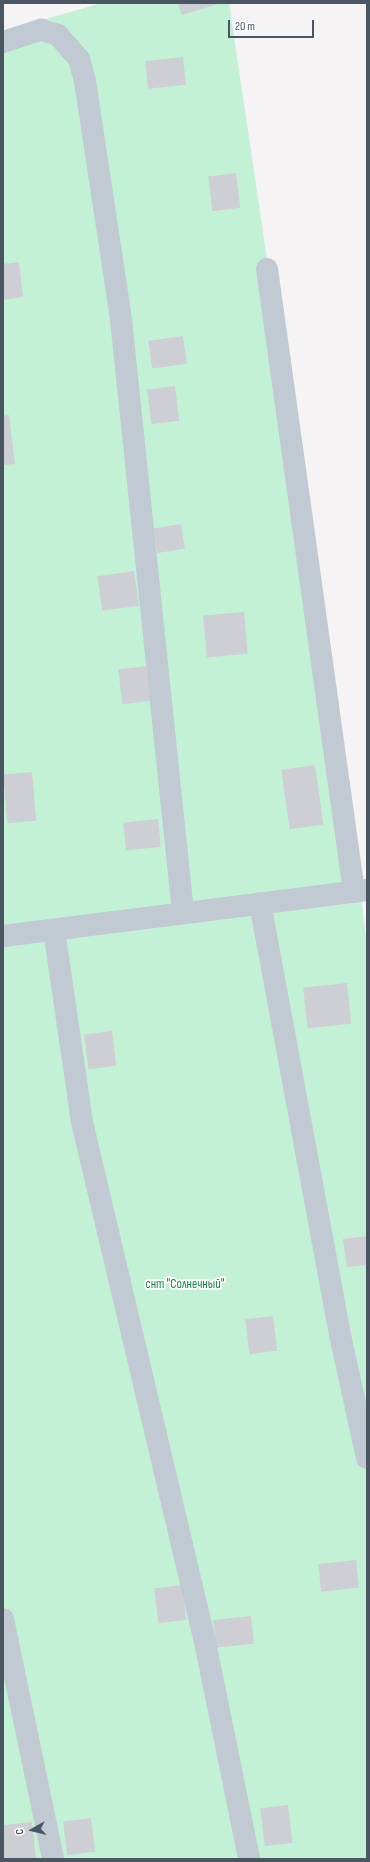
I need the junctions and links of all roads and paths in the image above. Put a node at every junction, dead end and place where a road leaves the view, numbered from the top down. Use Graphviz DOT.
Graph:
graph roads {
  1 [pos="3,42"];
  2 [pos="267,269"];
  3 [pos="360,891"];
  4 [pos="260,903"];
  5 [pos="183,912"];
  6 [pos="54,930"];
  7 [pos="3,936"];
  8 [pos="367,1458"];
  9 [pos="3,1619"];
  10 [pos="53,1859"];
  11 [pos="249,1859"];
  1 -- 5 [label="lane"];
  2 -- 3 [label="lane"];
  3 -- 4 [label="lane"];
  4 -- 5 [label="lane"];
  4 -- 8 [label="lane"];
  5 -- 6 [label="lane"];
  6 -- 7 [label="lane"];
  6 -- 11 [label="lane"];
  9 -- 10 [label="lane"];
}
